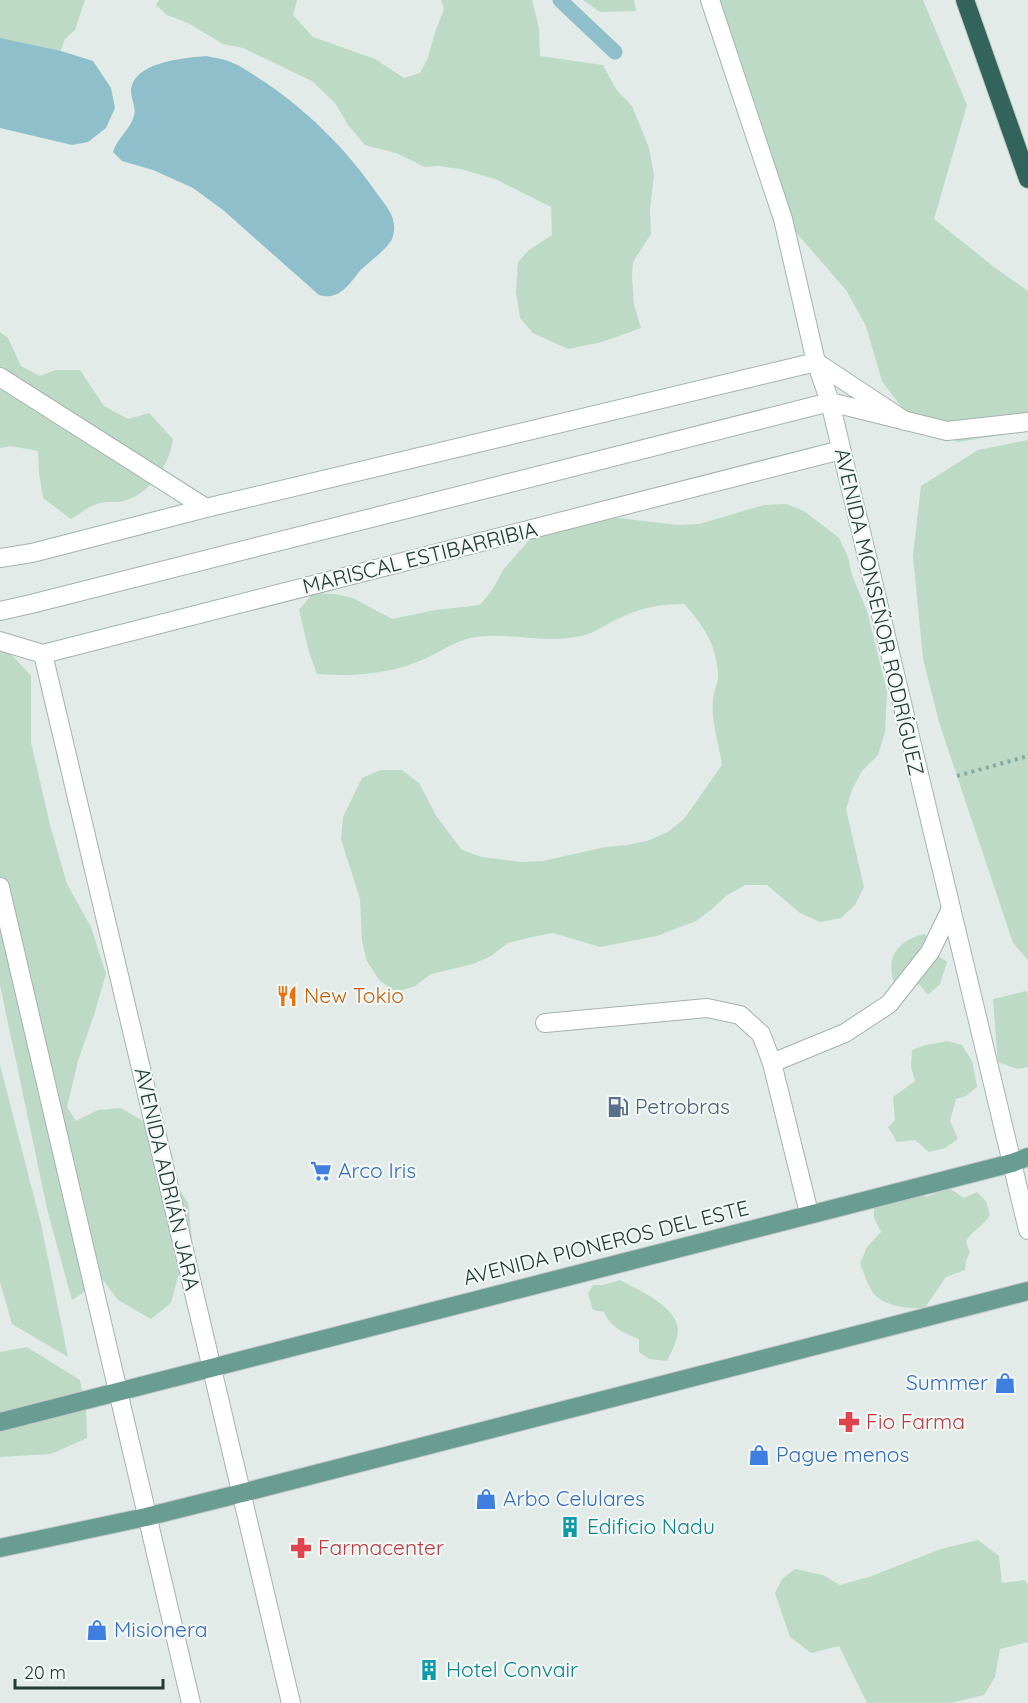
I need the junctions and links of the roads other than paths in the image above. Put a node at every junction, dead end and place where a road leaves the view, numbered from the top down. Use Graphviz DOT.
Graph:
graph roads {
  1 [pos="710,0"];
  2 [pos="965,0"];
  3 [pos="1028,179"];
  4 [pos="816,362"];
  5 [pos="0,377"];
  6 [pos="830,402"];
  7 [pos="905,421"];
  8 [pos="1028,422"];
  9 [pos="841,450"];
  10 [pos="206,508"];
  11 [pos="0,558"];
  12 [pos="0,610"];
  13 [pos="0,641"];
  14 [pos="43,654"];
  15 [pos="0,887"];
  16 [pos="951,909"];
  17 [pos="545,1023"];
  18 [pos="772,1063"];
  19 [pos="1020,1160"];
  20 [pos="809,1213"];
  21 [pos="1028,1230"];
  22 [pos="1028,1291"];
  23 [pos="212,1368"];
  24 [pos="117,1392"];
  25 [pos="0,1422"];
  26 [pos="242,1493"];
  27 [pos="146,1517"];
  28 [pos="0,1548"];
  29 [pos="191,1703"];
  30 [pos="291,1703"];
  1 -- 4 [label="street, AVENIDA MONSEÑOR RODRÍGUEZ"];
  2 -- 3 [label="highway"];
  4 -- 6 [label="street, AVENIDA MONSEÑOR RODRÍGUEZ"];
  4 -- 7 [label="street"];
  4 -- 10 [label="street"];
  5 -- 10 [label="street"];
  6 -- 7 [label="street"];
  6 -- 9 [label="street, AVENIDA MONSEÑOR RODRÍGUEZ"];
  6 -- 12 [label="street"];
  7 -- 8 [label="street"];
  9 -- 14 [label="street, MARISCAL ESTIBARRIBIA"];
  9 -- 16 [label="street, AVENIDA MONSEÑOR RODRÍGUEZ"];
  10 -- 11 [label="street"];
  13 -- 14 [label="street"];
  14 -- 23 [label="street, AVENIDA ADRIÁN JARA"];
  15 -- 24 [label="street"];
  16 -- 18 [label="street"];
  16 -- 19 [label="street, AVENIDA MONSEÑOR RODRÍGUEZ"];
  17 -- 18 [label="street"];
  18 -- 20 [label="street"];
  19 -- 20 [label="main road, AVENIDA PIONEROS DEL ESTE"];
  19 -- 21 [label="street, AVENIDA MONSEÑOR RODRÍGUEZ"];
  20 -- 23 [label="main road, AVENIDA PIONEROS DEL ESTE"];
  22 -- 26 [label="main road"];
  23 -- 24 [label="main road, AVENIDA PIONEROS DEL ESTE"];
  23 -- 26 [label="street, AVENIDA ADRIÁN JARA"];
  24 -- 25 [label="main road, AVENIDA PIONEROS DEL ESTE"];
  24 -- 27 [label="street"];
  26 -- 27 [label="main road"];
  26 -- 30 [label="street, AVENIDA ADRIÁN JARA"];
  27 -- 28 [label="main road"];
  27 -- 29 [label="street"];
}
